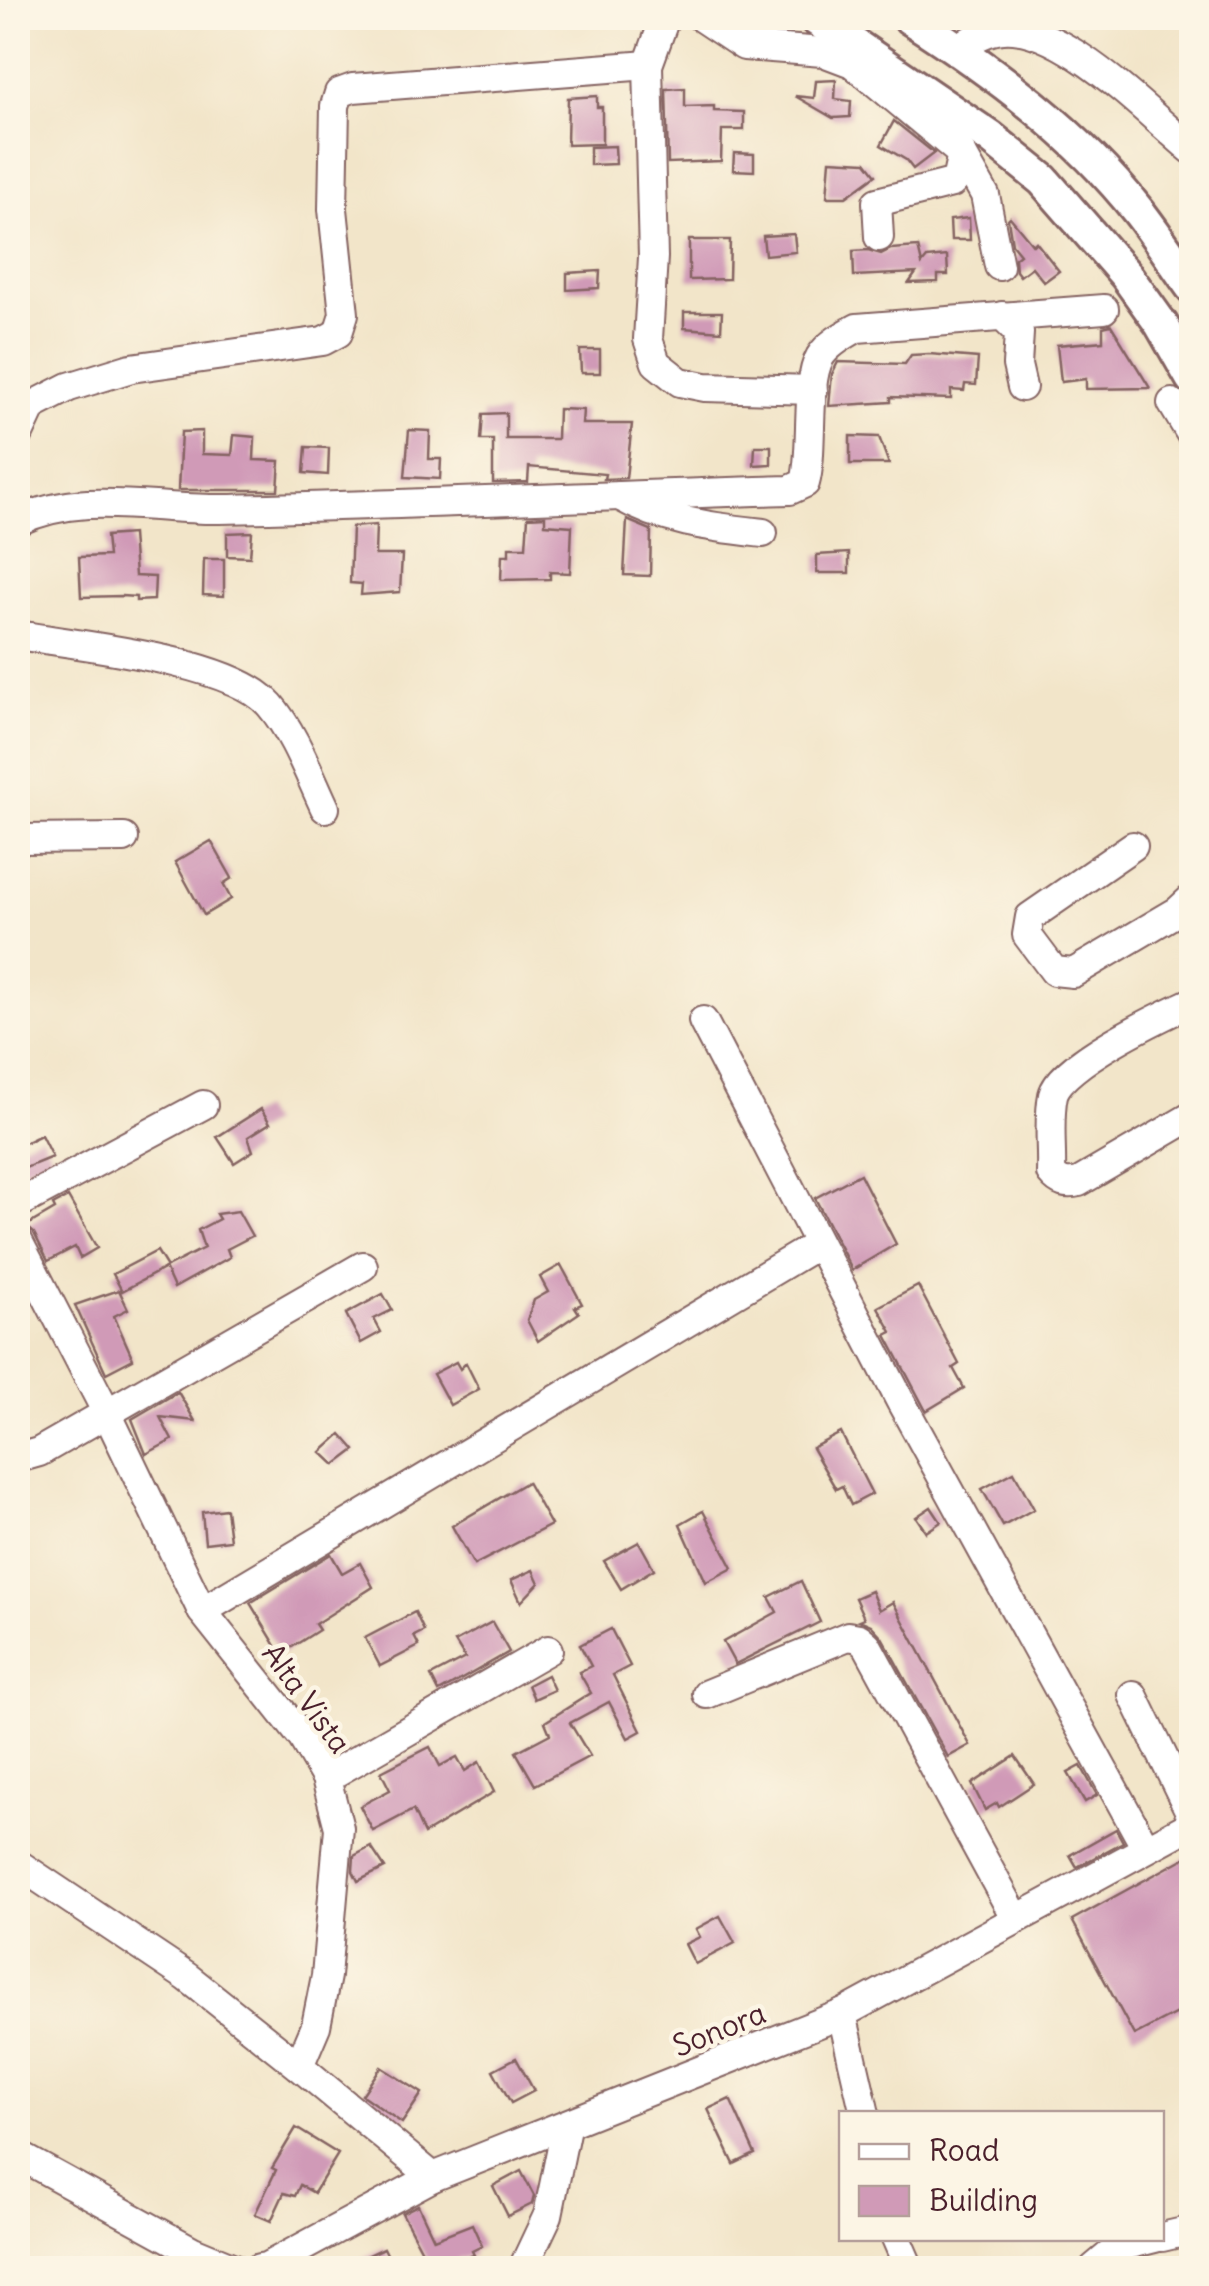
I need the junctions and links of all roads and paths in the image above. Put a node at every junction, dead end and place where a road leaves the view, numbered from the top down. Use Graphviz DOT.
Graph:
graph roads {
  1 [pos="665,18"];
  2 [pos="702,18"];
  3 [pos="815,18"];
  4 [pos="910,18"];
  5 [pos="957,48"];
  6 [pos="648,65"];
  7 [pos="1192,150"];
  8 [pos="962,154"];
  9 [pos="879,237"];
  10 [pos="999,266"];
  11 [pos="1192,287"];
  12 [pos="1104,310"];
  13 [pos="1002,316"];
  14 [pos="1022,387"];
  15 [pos="813,390"];
  16 [pos="1182,391"];
  17 [pos="18,436"];
  18 [pos="1192,436"];
  19 [pos="618,496"];
  20 [pos="18,521"];
  21 [pos="763,533"];
  22 [pos="18,635"];
  23 [pos="324,808"];
  24 [pos="18,838"];
  25 [pos="124,838"];
  26 [pos="1133,846"];
  27 [pos="1192,898"];
  28 [pos="1192,1002"];
  29 [pos="703,1021"];
  30 [pos="203,1104"];
  31 [pos="1192,1116"];
  32 [pos="18,1204"];
  33 [pos="18,1241"];
  34 [pos="818,1244"];
  35 [pos="363,1266"];
  36 [pos="106,1412"];
  37 [pos="18,1458"];
  38 [pos="202,1612"];
  39 [pos="548,1650"];
  40 [pos="707,1694"];
  41 [pos="1133,1695"];
  42 [pos="326,1778"];
  43 [pos="1192,1816"];
  44 [pos="1192,1824"];
  45 [pos="1146,1848"];
  46 [pos="18,1864"];
  47 [pos="1015,1917"];
  48 [pos="842,2014"];
  49 [pos="299,2066"];
  50 [pos="864,2111"];
  51 [pos="566,2126"];
  52 [pos="18,2155"];
  53 [pos="433,2177"];
  54 [pos="1192,2230"];
  55 [pos="1164,2237"];
  56 [pos="897,2241"];
  57 [pos="1145,2241"];
  58 [pos="193,2260"];
  59 [pos="234,2268"];
  60 [pos="258,2268"];
  61 [pos="523,2268"];
  62 [pos="909,2268"];
  63 [pos="1094,2268"];
  1 -- 6 [label="street"];
  2 -- 8 [label="street"];
  3 -- 16 [label="main road"];
  4 -- 5 [label="main road"];
  5 -- 7 [label="street"];
  5 -- 11 [label="main road"];
  6 -- 15 [label="street"];
  6 -- 17 [label="street"];
  8 -- 9 [label="street"];
  8 -- 10 [label="street"];
  12 -- 13 [label="street"];
  13 -- 14 [label="street"];
  13 -- 15 [label="street"];
  15 -- 19 [label="street"];
  16 -- 18 [label="street"];
  19 -- 20 [label="street"];
  19 -- 21 [label="street"];
  22 -- 23 [label="street"];
  24 -- 25 [label="street"];
  26 -- 27 [label="street"];
  28 -- 31 [label="street"];
  29 -- 34 [label="street"];
  30 -- 32 [label="street"];
  33 -- 36 [label="street, Alta Vista"];
  34 -- 38 [label="street"];
  34 -- 45 [label="street"];
  35 -- 36 [label="street"];
  36 -- 37 [label="street"];
  36 -- 38 [label="street, Alta Vista"];
  38 -- 42 [label="street, Alta Vista"];
  39 -- 42 [label="street"];
  40 -- 47 [label="street"];
  41 -- 43 [label="street"];
  42 -- 49 [label="street, Alta Vista"];
  44 -- 45 [label="street, Sonora"];
  45 -- 47 [label="street, Sonora"];
  46 -- 49 [label="street"];
  47 -- 48 [label="street, Sonora"];
  48 -- 50 [label="street"];
  48 -- 51 [label="street, Sonora"];
  49 -- 53 [label="street"];
  51 -- 53 [label="street, Sonora"];
  51 -- 61 [label="street"];
  52 -- 58 [label="street"];
  53 -- 60 [label="street, Sonora"];
  54 -- 55 [label="street"];
  56 -- 62 [label="street"];
  57 -- 63 [label="street"];
  58 -- 59 [label="street"];
}
